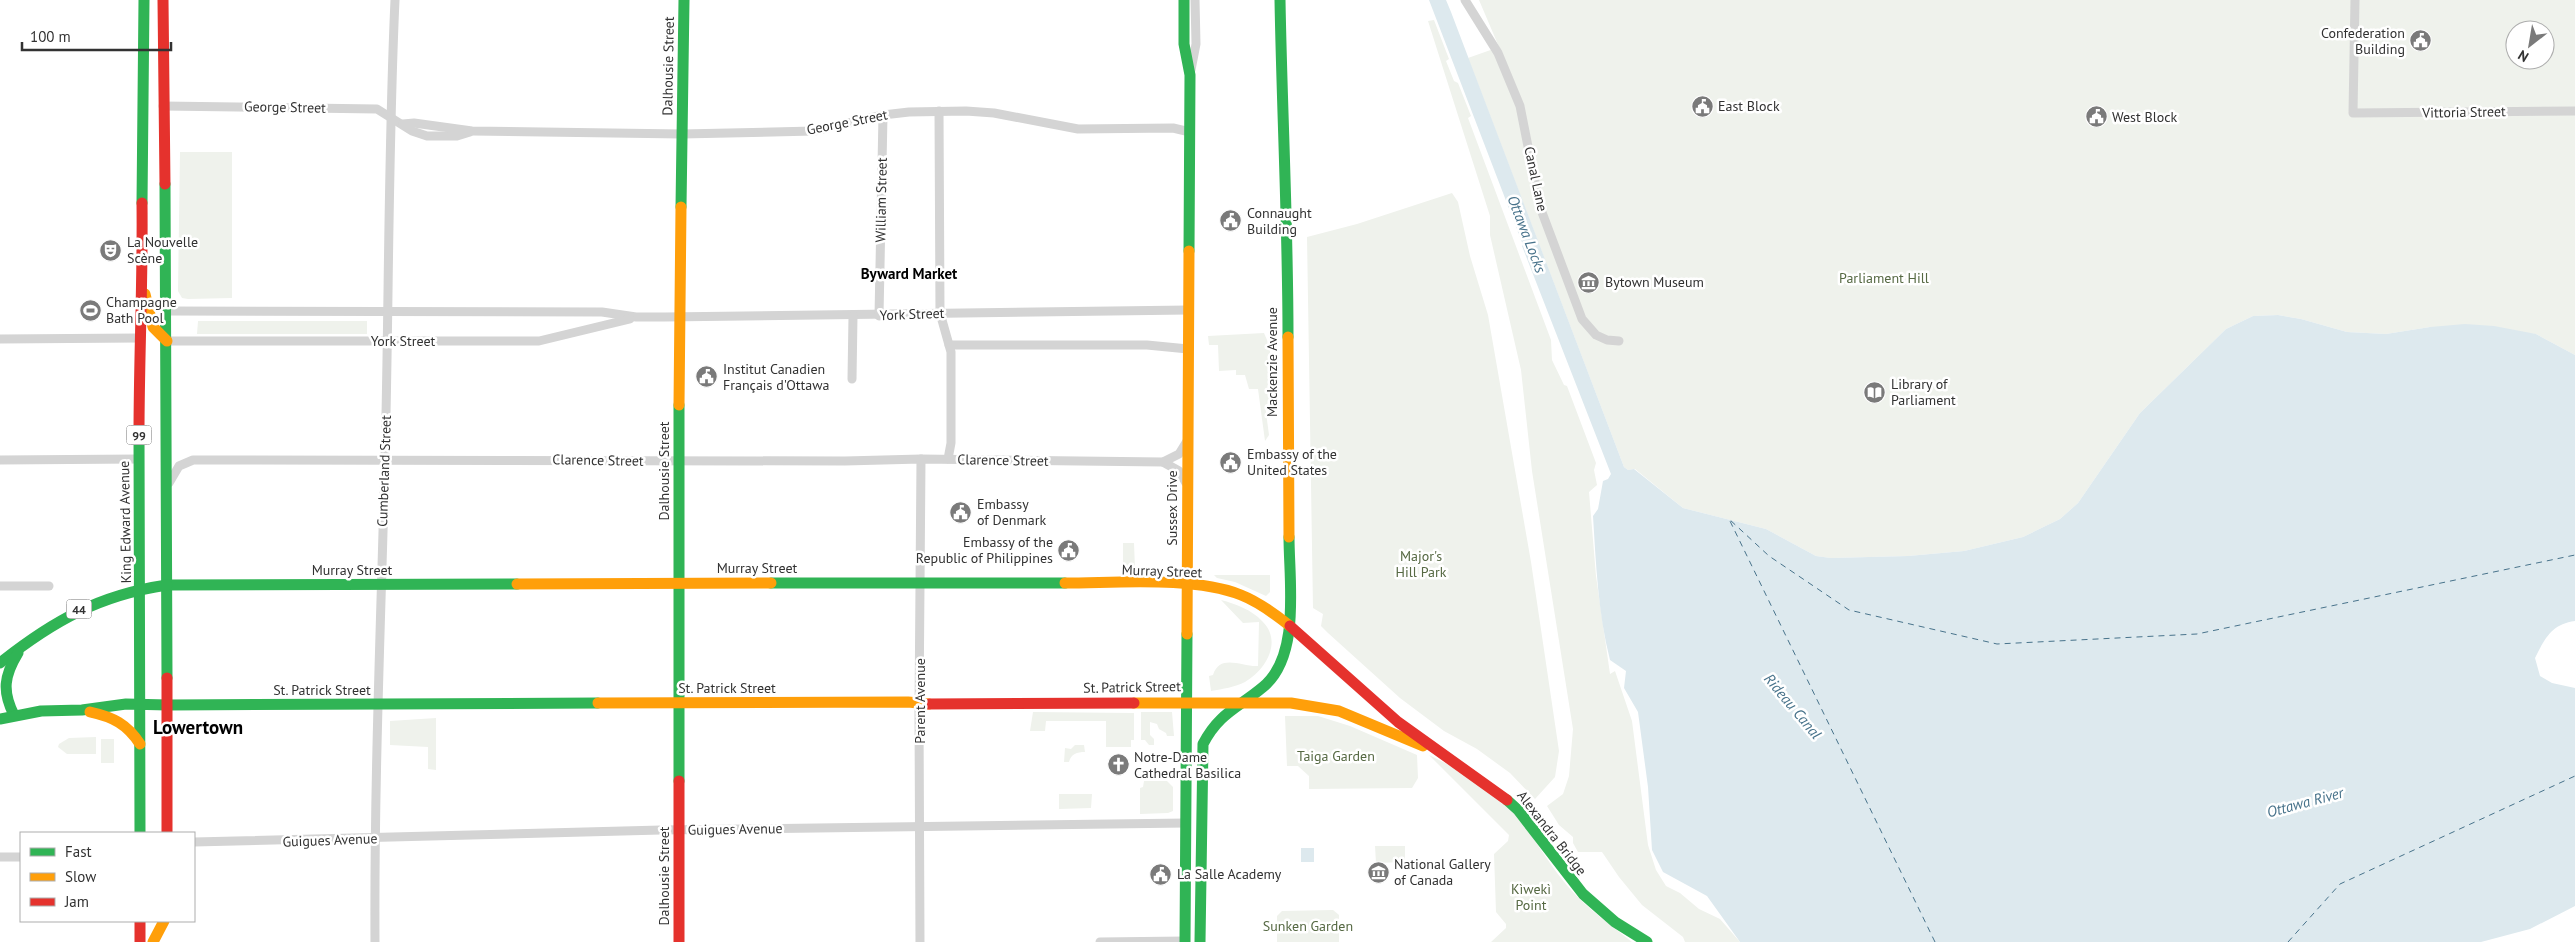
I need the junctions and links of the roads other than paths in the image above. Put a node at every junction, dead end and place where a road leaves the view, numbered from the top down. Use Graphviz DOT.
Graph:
graph roads {
  1 [pos="144,0"];
  2 [pos="163,0"];
  3 [pos="395,0"];
  4 [pos="684,0"];
  5 [pos="1184,0"];
  6 [pos="1195,0"];
  7 [pos="1280,0"];
  8 [pos="1465,0"];
  9 [pos="2355,0"];
  10 [pos="1190,75"];
  11 [pos="164,106"];
  12 [pos="939,110"];
  13 [pos="2575,111"];
  14 [pos="390,115"];
  15 [pos="883,115"];
  16 [pos="1190,132"];
  17 [pos="682,134"];
  18 [pos="143,282"];
  19 [pos="1188,310"];
  20 [pos="167,311"];
  21 [pos="388,313"];
  22 [pos="940,313"];
  23 [pos="681,316"];
  24 [pos="853,316"];
  25 [pos="879,316"];
  26 [pos="636,317"];
  27 [pos="139,338"];
  28 [pos="0,339"];
  29 [pos="167,341"];
  30 [pos="387,341"];
  31 [pos="1619,341"];
  32 [pos="949,345"];
  33 [pos="1188,349"];
  34 [pos="852,379"];
  35 [pos="1188,440"];
  36 [pos="139,458"];
  37 [pos="921,459"];
  38 [pos="0,460"];
  39 [pos="948,460"];
  40 [pos="385,461"];
  41 [pos="678,461"];
  42 [pos="1163,462"];
  43 [pos="1187,485"];
  44 [pos="167,487"];
  45 [pos="920,582"];
  46 [pos="678,583"];
  47 [pos="1186,584"];
  48 [pos="167,585"];
  49 [pos="380,585"];
  50 [pos="0,586"];
  51 [pos="48,586"];
  52 [pos="141,588"];
  53 [pos="1289,625"];
  54 [pos="24,644"];
  55 [pos="0,663"];
  56 [pos="1187,702"];
  57 [pos="1237,702"];
  58 [pos="680,703"];
  59 [pos="919,703"];
  60 [pos="140,704"];
  61 [pos="168,705"];
  62 [pos="377,705"];
  63 [pos="82,710"];
  64 [pos="14,715"];
  65 [pos="0,719"];
  66 [pos="140,744"];
  67 [pos="1446,756"];
  68 [pos="1186,823"];
  69 [pos="920,826"];
  70 [pos="679,830"];
  71 [pos="140,832"];
  72 [pos="167,832"];
  73 [pos="375,839"];
  74 [pos="195,842"];
  75 [pos="20,856"];
  76 [pos="0,857"];
  77 [pos="140,922"];
  78 [pos="164,922"];
  79 [pos="165,922"];
  80 [pos="1632,933"];
  81 [pos="1185,941"];
  82 [pos="140,942"];
  83 [pos="153,942"];
  84 [pos="164,942"];
  85 [pos="375,942"];
  86 [pos="679,942"];
  87 [pos="920,942"];
  88 [pos="1100,942"];
  89 [pos="1200,942"];
  90 [pos="1642,942"];
  91 [pos="1647,942"];
  1 -- 18 [label="main road, King Edward Avenue / 99"];
  2 -- 11 [label="main road, 99"];
  3 -- 14 [label="street, Cumberland Street"];
  4 -- 17 [label="main road, Dalhousie Street"];
  5 -- 10 [label="main road, Sussex Drive"];
  6 -- 10 [label="street, Sussex Drive"];
  7 -- 53 [label="main road, Mackenzie Avenue"];
  8 -- 31 [label="street, Canal Lane"];
  9 -- 13 [label="street, Vittoria Street"];
  10 -- 16 [label="main road, Sussex Drive"];
  11 -- 14 [label="street, George Street"];
  11 -- 20 [label="main road, 99"];
  12 -- 15 [label="street, George Street"];
  12 -- 16 [label="street, George Street"];
  12 -- 22 [label="street"];
  14 -- 17 [label="street, George Street"];
  14 -- 21 [label="street, Cumberland Street"];
  15 -- 17 [label="street, George Street"];
  15 -- 25 [label="street, William Street"];
  16 -- 19 [label="main road, Sussex Drive"];
  17 -- 23 [label="main road, Dalhousie Street"];
  18 -- 27 [label="main road, King Edward Avenue / 99"];
  18 -- 29 [label="main road"];
  19 -- 22 [label="street, York Street"];
  19 -- 33 [label="main road, Sussex Drive"];
  20 -- 21 [label="street, York Street"];
  20 -- 29 [label="main road, 99"];
  21 -- 26 [label="street, York Street"];
  21 -- 30 [label="street, Cumberland Street"];
  22 -- 25 [label="street, York Street"];
  22 -- 32 [label="street"];
  23 -- 24 [label="street, York Street"];
  23 -- 26 [label="street, York Street"];
  23 -- 41 [label="main road, Dalhousie Street"];
  24 -- 25 [label="street, York Street"];
  24 -- 34 [label="street"];
  26 -- 30 [label="street, York Street"];
  27 -- 28 [label="street"];
  27 -- 36 [label="main road, King Edward Avenue / 99"];
  29 -- 30 [label="street, York Street"];
  29 -- 44 [label="main road, 99"];
  30 -- 40 [label="street, Cumberland Street"];
  32 -- 33 [label="street"];
  32 -- 39 [label="street"];
  33 -- 35 [label="main road, Sussex Drive"];
  35 -- 42 [label="street"];
  35 -- 43 [label="main road, Sussex Drive"];
  36 -- 38 [label="street"];
  36 -- 52 [label="main road, King Edward Avenue / 99"];
  37 -- 39 [label="street, Clarence Street"];
  37 -- 41 [label="street, Clarence Street"];
  37 -- 45 [label="street, Parent Avenue"];
  39 -- 42 [label="street, Clarence Street"];
  40 -- 41 [label="street, Clarence Street"];
  40 -- 44 [label="street, Clarence Street"];
  40 -- 49 [label="street, Cumberland Street"];
  41 -- 46 [label="main road, Dalhousie Street"];
  42 -- 43 [label="street"];
  43 -- 47 [label="main road, Sussex Drive"];
  44 -- 48 [label="main road, 99"];
  45 -- 46 [label="main road, Murray Street / 44"];
  45 -- 47 [label="main road, Murray Street / 44"];
  45 -- 59 [label="street, Parent Avenue"];
  46 -- 49 [label="main road, Murray Street / 44"];
  46 -- 58 [label="main road, Dalhousie Street"];
  47 -- 53 [label="main road, Murray Street / 44"];
  47 -- 56 [label="main road, Sussex Drive"];
  48 -- 49 [label="main road, Murray Street / 44"];
  48 -- 52 [label="main road, Murray Street / 44"];
  48 -- 61 [label="main road, 99"];
  49 -- 62 [label="street, Cumberland Street"];
  50 -- 51 [label="street"];
  52 -- 54 [label="main road, Murray Street / 44"];
  52 -- 60 [label="main road, King Edward Avenue / 99"];
  53 -- 57 [label="main road, Mackenzie Avenue"];
  53 -- 67 [label="main road, Murray Street / 44"];
  54 -- 55 [label="main road, 44"];
  54 -- 64 [label="main road"];
  56 -- 57 [label="main road, St. Patrick Street"];
  56 -- 59 [label="main road, St. Patrick Street"];
  56 -- 68 [label="main road, Sussex Drive"];
  57 -- 67 [label="main road, St. Patrick Street"];
  57 -- 89 [label="main road"];
  58 -- 59 [label="main road, St. Patrick Street"];
  58 -- 62 [label="main road, St. Patrick Street"];
  58 -- 70 [label="main road, Dalhousie Street"];
  59 -- 69 [label="street, Parent Avenue"];
  60 -- 61 [label="main road, St. Patrick Street"];
  60 -- 63 [label="main road, St. Patrick Street"];
  60 -- 66 [label="main road, King Edward Avenue / 99"];
  61 -- 62 [label="main road, St. Patrick Street"];
  61 -- 72 [label="main road, 99"];
  62 -- 73 [label="street, Cumberland Street"];
  63 -- 64 [label="main road, St. Patrick Street"];
  63 -- 66 [label="main road"];
  64 -- 65 [label="main road, St. Patrick Street"];
  66 -- 71 [label="main road, King Edward Avenue / 99"];
  67 -- 80 [label="main road, Alexandra Bridge"];
  68 -- 69 [label="street, Guigues Avenue"];
  68 -- 81 [label="main road, Sussex Drive"];
  69 -- 70 [label="street, Guigues Avenue"];
  69 -- 87 [label="street, Parent Avenue"];
  70 -- 73 [label="street, Guigues Avenue"];
  70 -- 86 [label="main road, Dalhousie Street"];
  73 -- 74 [label="street, Guigues Avenue"];
  73 -- 85 [label="street, Cumberland Street"];
  75 -- 76 [label="street"];
  77 -- 82 [label="main road"];
  78 -- 83 [label="main road"];
  79 -- 84 [label="main road"];
  80 -- 90 [label="main road, Alexandra Bridge"];
  80 -- 91 [label="main road, Alexandra Bridge"];
  81 -- 88 [label="street"];
}
